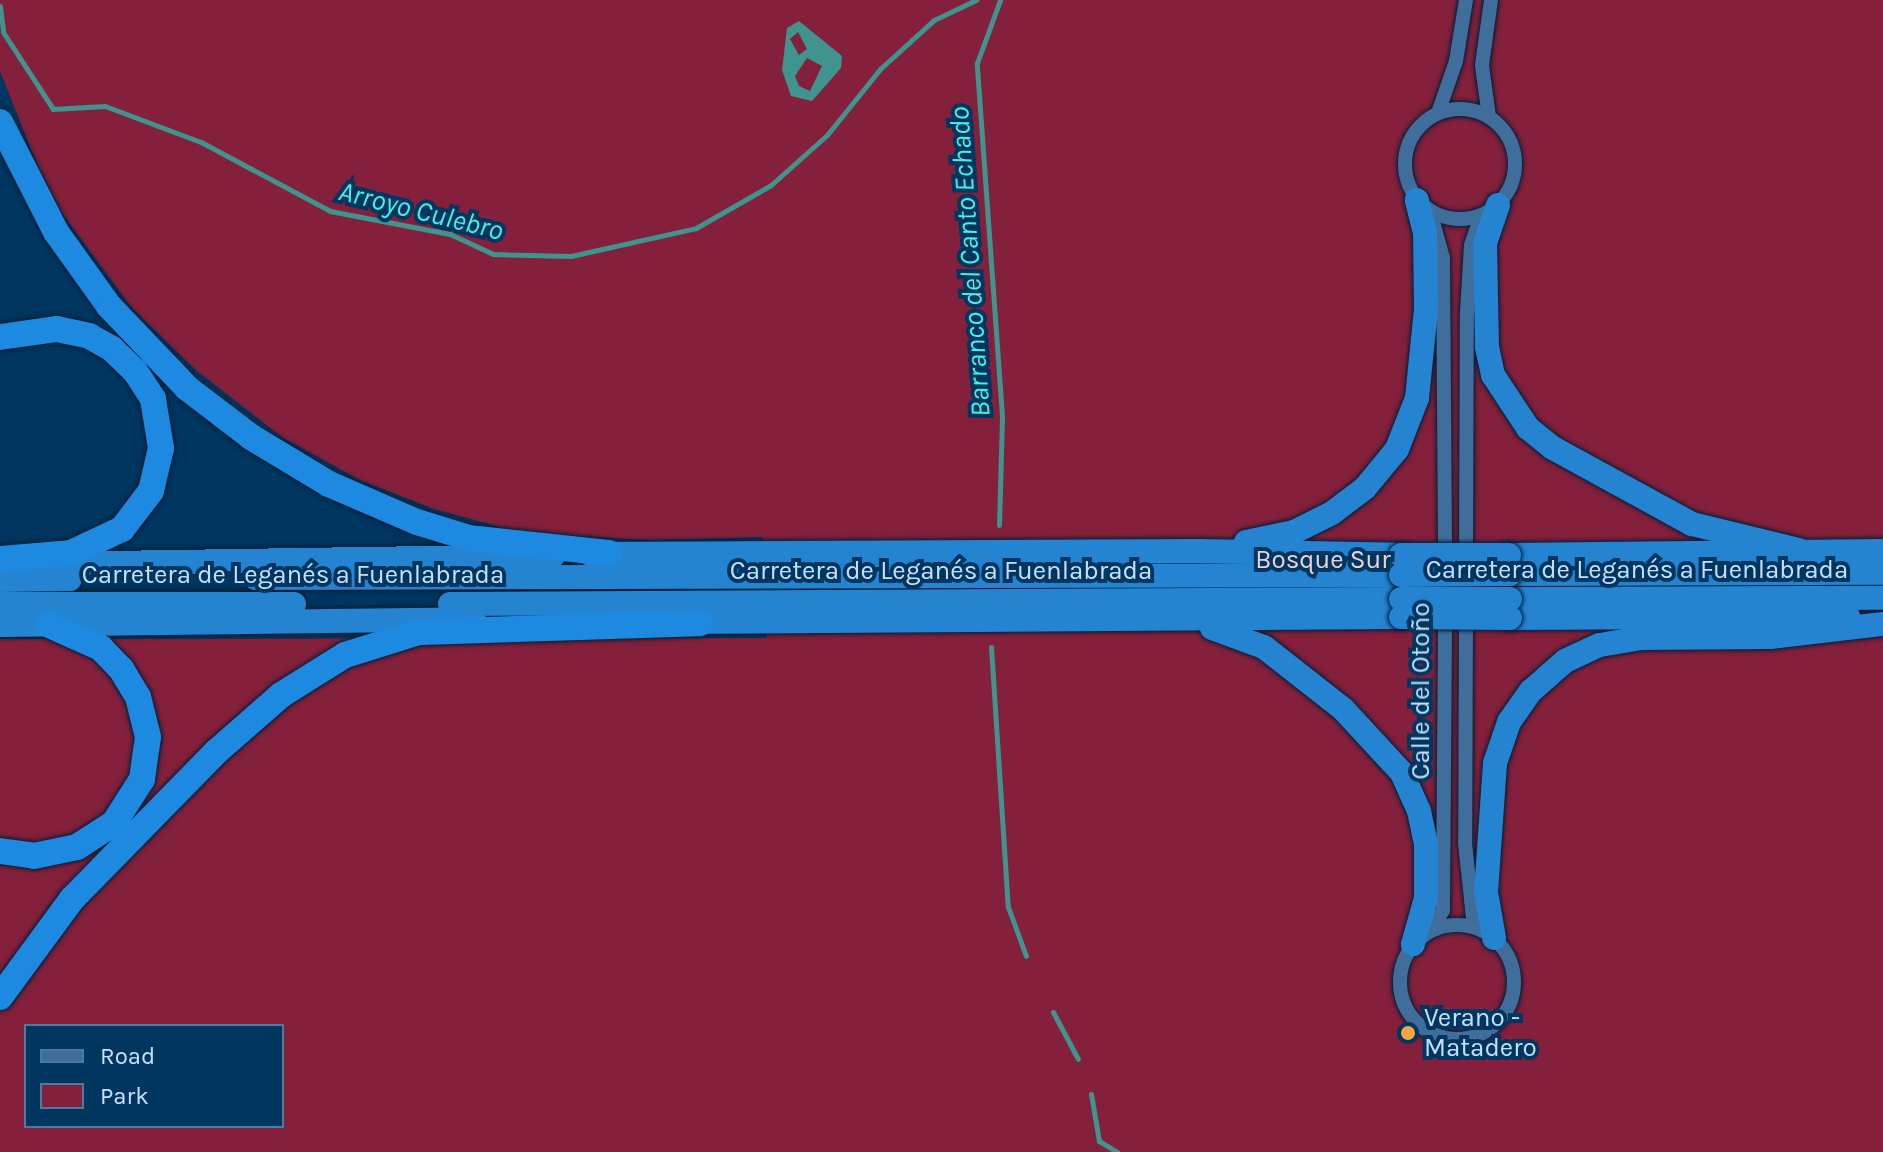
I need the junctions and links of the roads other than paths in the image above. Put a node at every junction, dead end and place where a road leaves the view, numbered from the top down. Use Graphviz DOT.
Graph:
graph roads {
  1 [pos="1466,0"];
  2 [pos="1491,0"];
  3 [pos="1438,113"];
  4 [pos="1489,117"];
  5 [pos="0,122"];
  6 [pos="1424,206"];
  7 [pos="1489,211"];
  8 [pos="0,337"];
  9 [pos="1799,550"];
  10 [pos="1200,551"];
  11 [pos="1883,551"];
  12 [pos="609,553"];
  13 [pos="0,561"];
  14 [pos="1510,564"];
  15 [pos="1883,573"];
  16 [pos="0,580"];
  17 [pos="1401,586"];
  18 [pos="1883,598"];
  19 [pos="0,604"];
  20 [pos="1510,608"];
  21 [pos="1883,616"];
  22 [pos="700,623"];
  23 [pos="901,623"];
  24 [pos="1883,624"];
  25 [pos="0,625"];
  26 [pos="49,625"];
  27 [pos="0,851"];
  28 [pos="1484,932"];
  29 [pos="1422,937"];
  30 [pos="0,997"];
  1 -- 3 [label="street"];
  2 -- 4 [label="street"];
  3 -- 4 [label="street"];
  3 -- 6 [label="street"];
  4 -- 7 [label="street"];
  5 -- 12 [label="highway"];
  6 -- 7 [label="street"];
  6 -- 10 [label="highway"];
  6 -- 29 [label="street, Calle del Otoño"];
  7 -- 9 [label="highway"];
  7 -- 28 [label="street, Calle del Otoño"];
  8 -- 13 [label="highway"];
  9 -- 11 [label="highway"];
  9 -- 14 [label="highway"];
  10 -- 12 [label="highway"];
  10 -- 17 [label="highway"];
  12 -- 13 [label="highway"];
  14 -- 15 [label="highway"];
  14 -- 17 [label="highway, Carretera de Leganés a Fuenlabrada, bridge"];
  16 -- 17 [label="highway, Carretera de Leganés a Fuenlabrada"];
  17 -- 19 [label="highway, Carretera de Leganés a Fuenlabrada"];
  17 -- 20 [label="highway, bridge"];
  17 -- 23 [label="highway"];
  18 -- 20 [label="highway, Carretera de Leganés a Fuenlabrada"];
  20 -- 21 [label="highway"];
  22 -- 23 [label="highway"];
  22 -- 26 [label="highway"];
  22 -- 30 [label="highway"];
  23 -- 29 [label="highway"];
  24 -- 28 [label="highway"];
  25 -- 26 [label="highway"];
  26 -- 27 [label="highway"];
  28 -- 29 [label="street"];
  28 -- 29 [label="street"];
}
